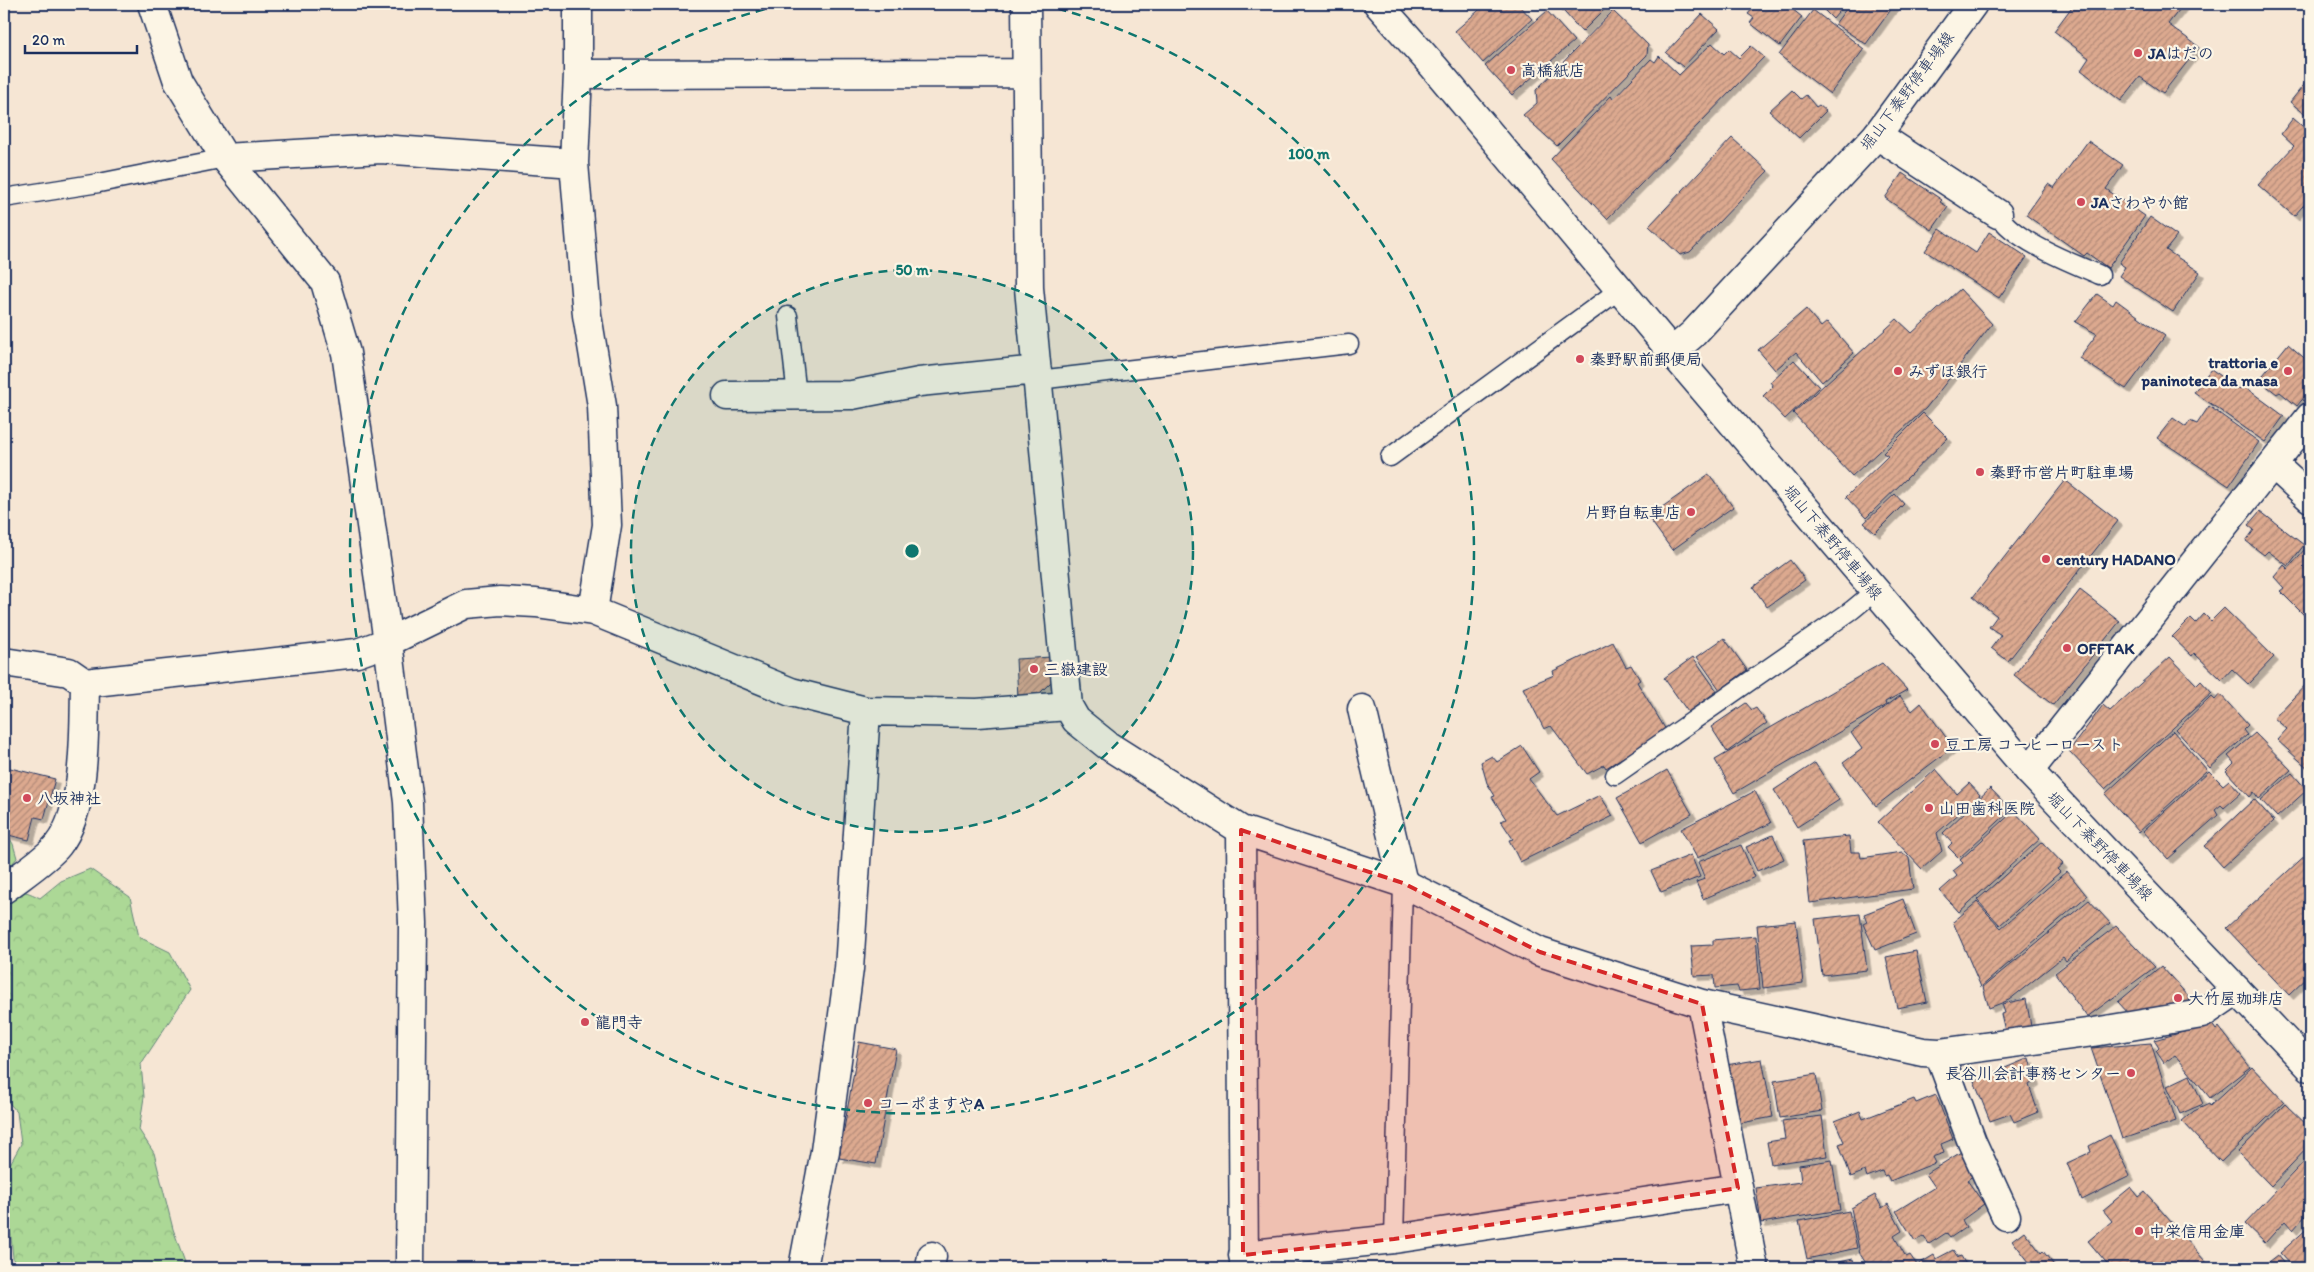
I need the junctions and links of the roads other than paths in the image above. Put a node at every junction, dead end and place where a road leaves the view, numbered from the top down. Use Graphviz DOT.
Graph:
graph roads {
  1 [pos="152,4"];
  2 [pos="578,4"];
  3 [pos="1026,4"];
  4 [pos="1378,4"];
  5 [pos="1973,4"];
  6 [pos="1026,73"];
  7 [pos="578,74"];
  8 [pos="1877,135"];
  9 [pos="225,158"];
  10 [pos="574,163"];
  11 [pos="4,198"];
  12 [pos="1998,214"];
  13 [pos="2100,275"];
  14 [pos="1619,290"];
  15 [pos="788,316"];
  16 [pos="1349,344"];
  17 [pos="1672,352"];
  18 [pos="1037,375"];
  19 [pos="727,396"];
  20 [pos="797,396"];
  21 [pos="2310,418"];
  22 [pos="1390,457"];
  23 [pos="2274,465"];
  24 [pos="2310,498"];
  25 [pos="1875,590"];
  26 [pos="593,611"];
  27 [pos="388,642"];
  28 [pos="4,662"];
  29 [pos="85,683"];
  30 [pos="1068,706"];
  31 [pos="1362,710"];
  32 [pos="866,711"];
  33 [pos="2029,771"];
  34 [pos="1615,775"];
  35 [pos="1241,830"];
  36 [pos="14,881"];
  37 [pos="1403,883"];
  38 [pos="2237,990"];
  39 [pos="1702,1004"];
  40 [pos="1939,1053"];
  41 [pos="2310,1067"];
  42 [pos="1738,1188"];
  43 [pos="2006,1216"];
  44 [pos="1394,1238"];
  45 [pos="1244,1262"];
  46 [pos="410,1268"];
  47 [pos="803,1268"];
  48 [pos="1754,1268"];
  1 -- 9 [label="street"];
  2 -- 7 [label="street"];
  3 -- 6 [label="street"];
  4 -- 14 [label="street"];
  5 -- 8 [label="street, 堀山下秦野停車場線"];
  6 -- 7 [label="street"];
  6 -- 18 [label="street"];
  7 -- 10 [label="street"];
  8 -- 12 [label="street"];
  8 -- 17 [label="street, 堀山下秦野停車場線"];
  9 -- 10 [label="street"];
  9 -- 11 [label="lane"];
  9 -- 27 [label="street"];
  10 -- 26 [label="street"];
  12 -- 13 [label="lane"];
  14 -- 17 [label="street"];
  14 -- 22 [label="lane"];
  15 -- 20 [label="lane"];
  16 -- 18 [label="lane"];
  17 -- 25 [label="street, 堀山下秦野停車場線"];
  18 -- 20 [label="street"];
  18 -- 30 [label="street"];
  19 -- 20 [label="street"];
  21 -- 23 [label="street"];
  23 -- 24 [label="street"];
  23 -- 33 [label="street"];
  25 -- 33 [label="street, 堀山下秦野停車場線"];
  25 -- 34 [label="lane"];
  26 -- 27 [label="street"];
  26 -- 32 [label="street"];
  27 -- 29 [label="street"];
  27 -- 46 [label="street"];
  28 -- 29 [label="street"];
  29 -- 36 [label="street"];
  30 -- 32 [label="street"];
  30 -- 35 [label="street"];
  31 -- 37 [label="street"];
  32 -- 47 [label="street"];
  33 -- 38 [label="street, 堀山下秦野停車場線"];
  35 -- 37 [label="street"];
  35 -- 45 [label="street"];
  37 -- 39 [label="street"];
  37 -- 44 [label="lane"];
  38 -- 40 [label="street"];
  38 -- 41 [label="street, 堀山下秦野停車場線"];
  39 -- 40 [label="street"];
  39 -- 42 [label="street"];
  40 -- 43 [label="street"];
  42 -- 44 [label="street"];
  42 -- 48 [label="street"];
  44 -- 45 [label="street"];
}
